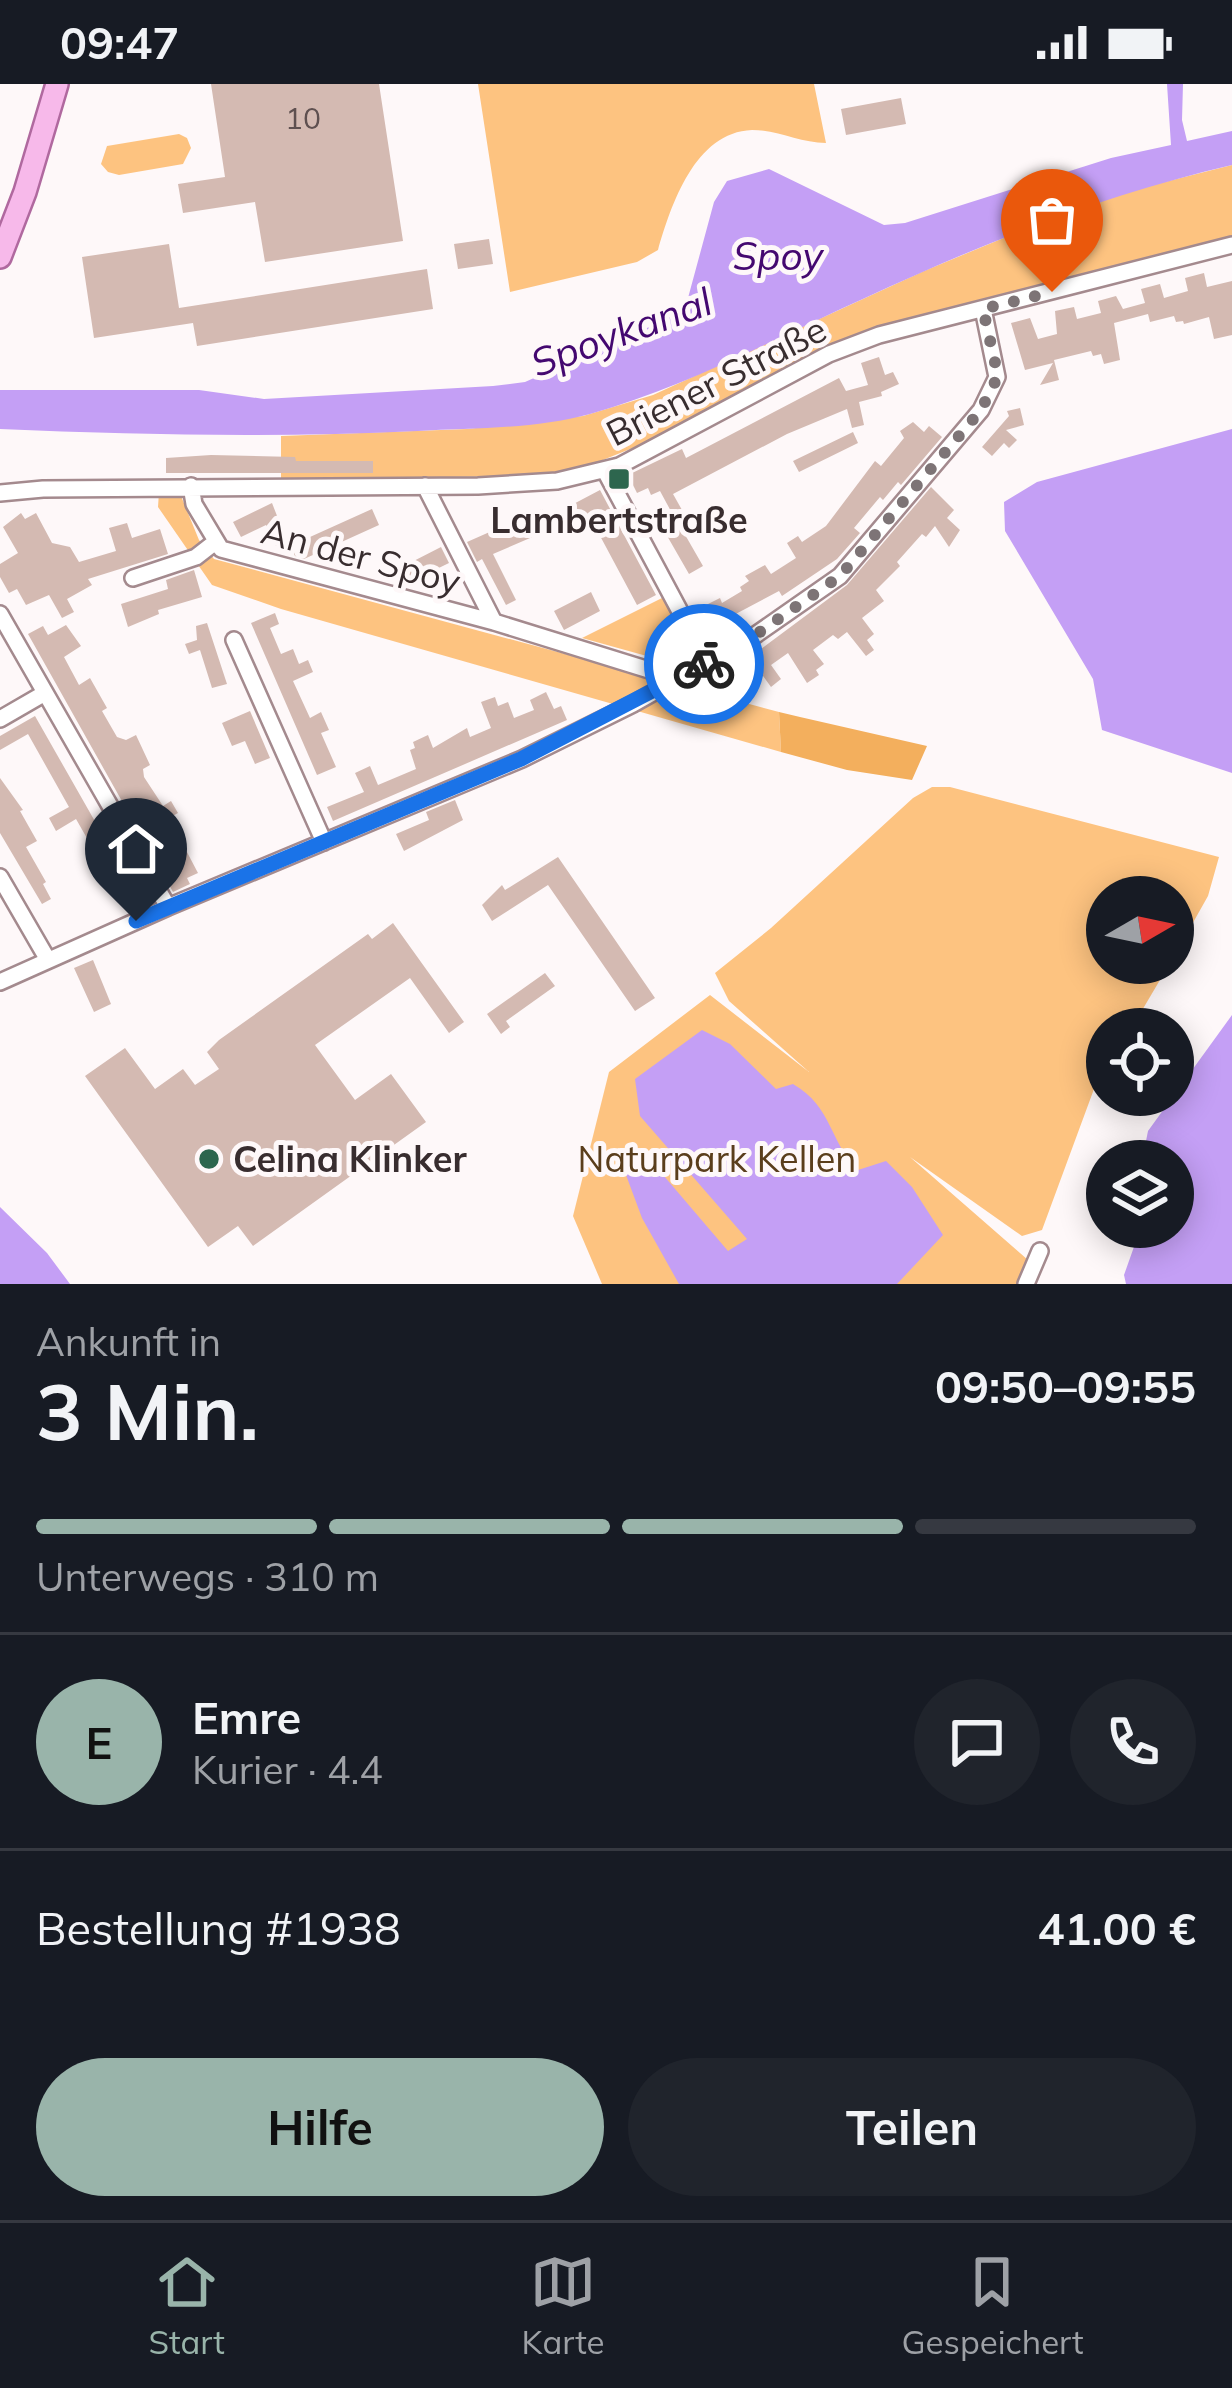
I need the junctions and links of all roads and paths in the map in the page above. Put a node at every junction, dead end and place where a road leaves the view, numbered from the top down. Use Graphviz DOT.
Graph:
graph roads {
  1 [pos="57,84"];
  2 [pos="1232,245"];
  3 [pos="0,257"];
  4 [pos="983,309"];
  5 [pos="605,471"];
  6 [pos="190,486"];
  7 [pos="425,486"];
  8 [pos="0,493"];
  9 [pos="214,543"];
  10 [pos="133,578"];
  11 [pos="0,614"];
  12 [pos="494,622"];
  13 [pos="234,640"];
  14 [pos="707,662"];
  15 [pos="678,679"];
  16 [pos="45,693"];
  17 [pos="0,718"];
  18 [pos="324,842"];
  19 [pos="0,877"];
  20 [pos="167,907"];
  21 [pos="48,960"];
  22 [pos="0,982"];
  23 [pos="1040,1251"];
  24 [pos="1026,1284"];
  1 -- 3 [label="main road"];
  2 -- 4 [label="street, Briener Straße"];
  4 -- 5 [label="street, Briener Straße"];
  4 -- 14 [label="street"];
  5 -- 7 [label="street, Briener Straße"];
  5 -- 14 [label="street"];
  6 -- 7 [label="street, Briener Straße"];
  6 -- 8 [label="street, Briener Straße"];
  6 -- 9 [label="street, An der Spoy"];
  7 -- 12 [label="street, An der Spoy"];
  9 -- 10 [label="street, An der Spoy"];
  9 -- 12 [label="street, An der Spoy"];
  11 -- 16 [label="street"];
  12 -- 15 [label="street, An der Spoy"];
  13 -- 18 [label="street"];
  14 -- 15 [label="street"];
  15 -- 18 [label="street"];
  16 -- 17 [label="street"];
  16 -- 20 [label="street"];
  18 -- 20 [label="street"];
  19 -- 21 [label="street"];
  20 -- 21 [label="street"];
  21 -- 22 [label="street"];
  23 -- 24 [label="street"];
}
